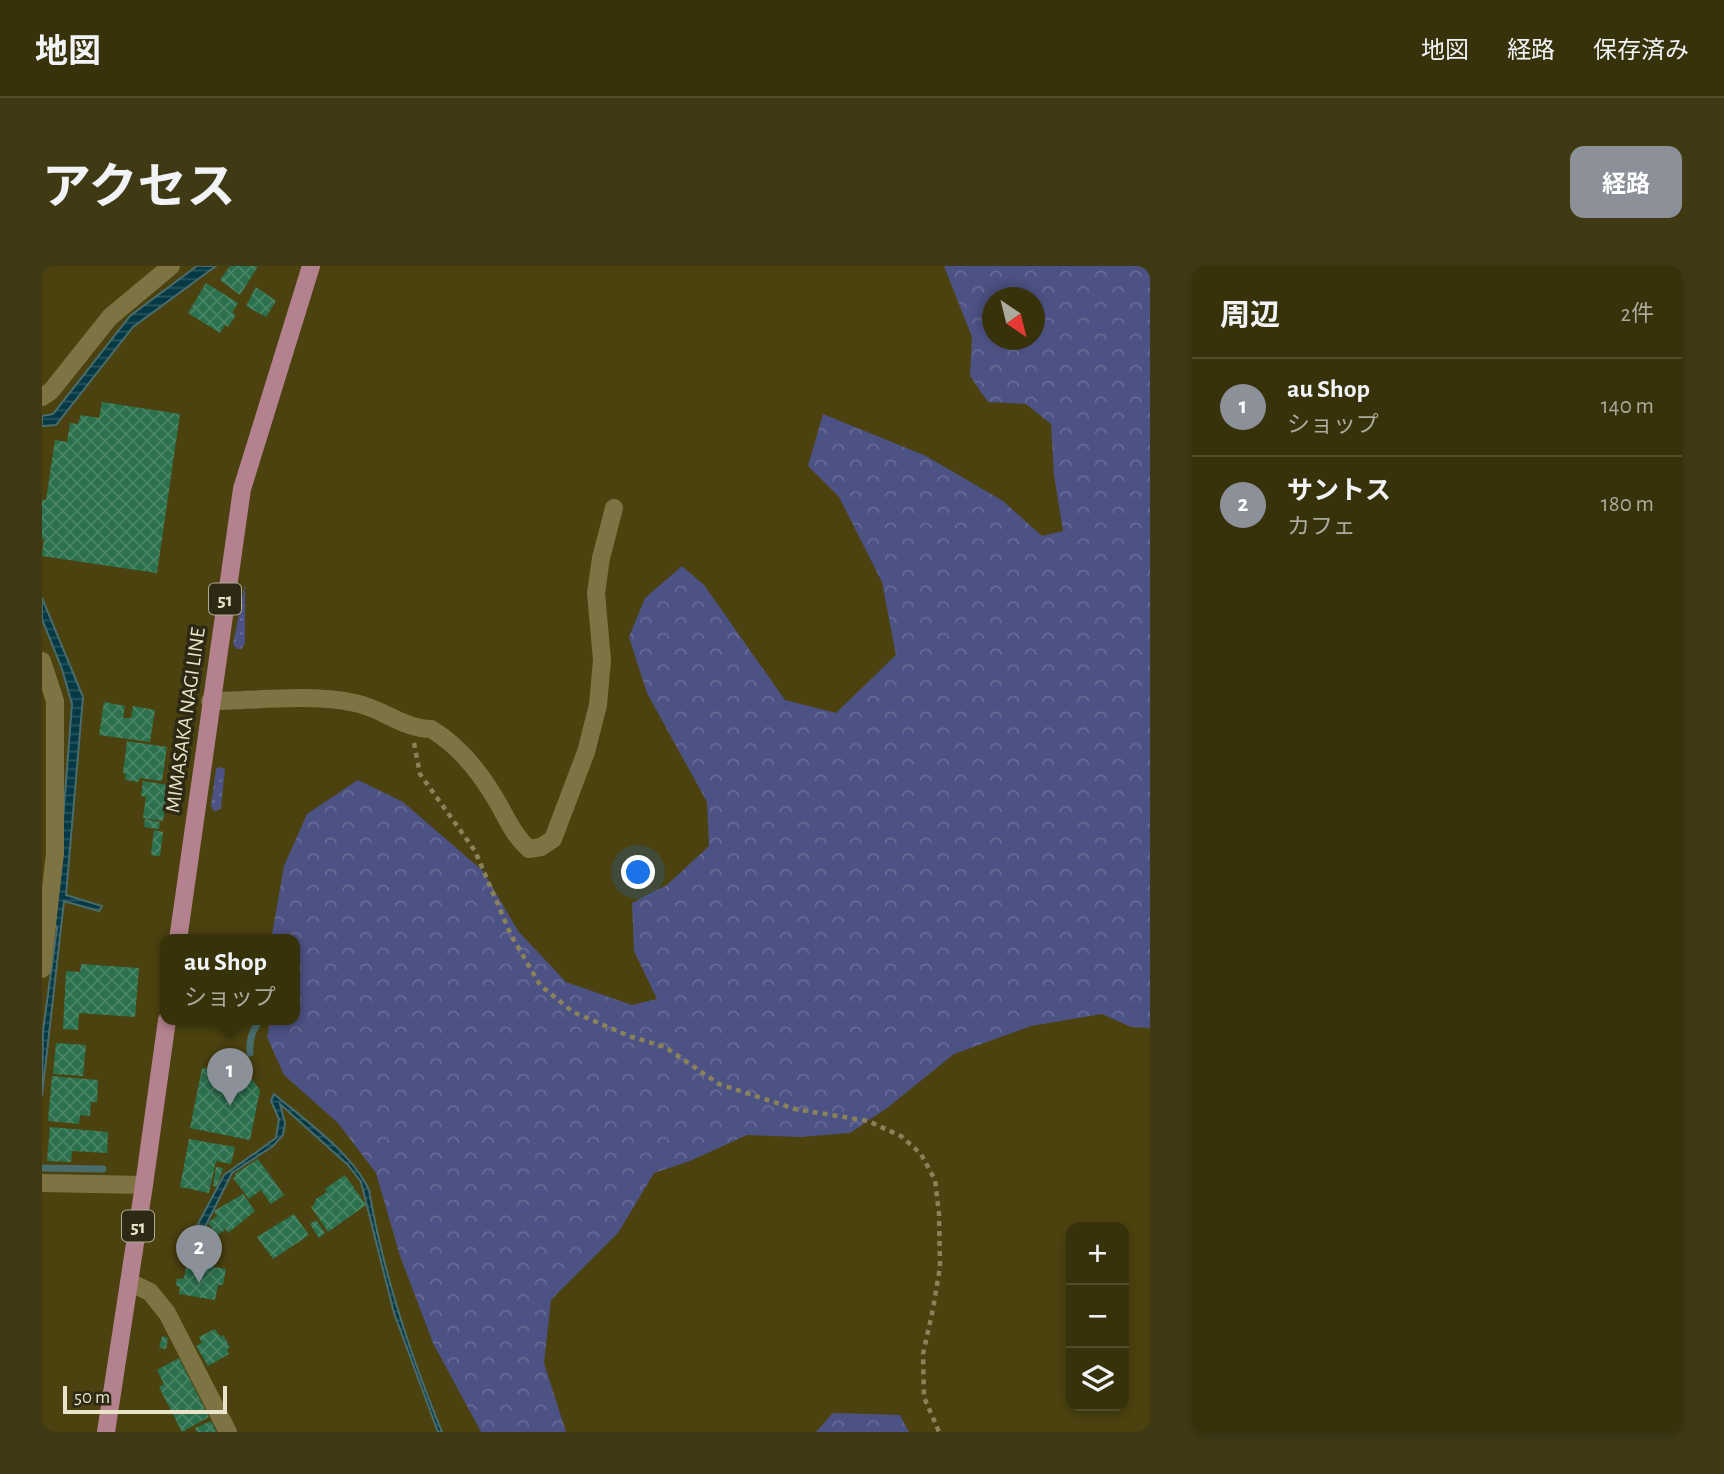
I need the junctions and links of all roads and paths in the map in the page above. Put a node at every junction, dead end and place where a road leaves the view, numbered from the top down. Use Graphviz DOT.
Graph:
graph roads {
  1 [pos="171,266"];
  2 [pos="311,266"];
  3 [pos="42,397"];
  4 [pos="614,508"];
  5 [pos="42,661"];
  6 [pos="210,701"];
  7 [pos="417,729"];
  8 [pos="179,934"];
  9 [pos="42,969"];
  10 [pos="166,1025"];
  11 [pos="42,1183"];
  12 [pos="144,1185"];
  13 [pos="129,1282"];
  14 [pos="106,1432"];
  15 [pos="228,1432"];
  16 [pos="939,1432"];
  1 -- 3 [label="street"];
  2 -- 6 [label="main road, MIMASAKA NAGI LINE / 51"];
  4 -- 7 [label="street"];
  5 -- 9 [label="street"];
  6 -- 7 [label="street"];
  6 -- 8 [label="main road, MIMASAKA NAGI LINE / 51"];
  7 -- 16 [label="path"];
  10 -- 12 [label="main road, 51"];
  11 -- 12 [label="street"];
  12 -- 13 [label="main road, 51"];
  13 -- 14 [label="main road, 51"];
  13 -- 15 [label="street"];
}
